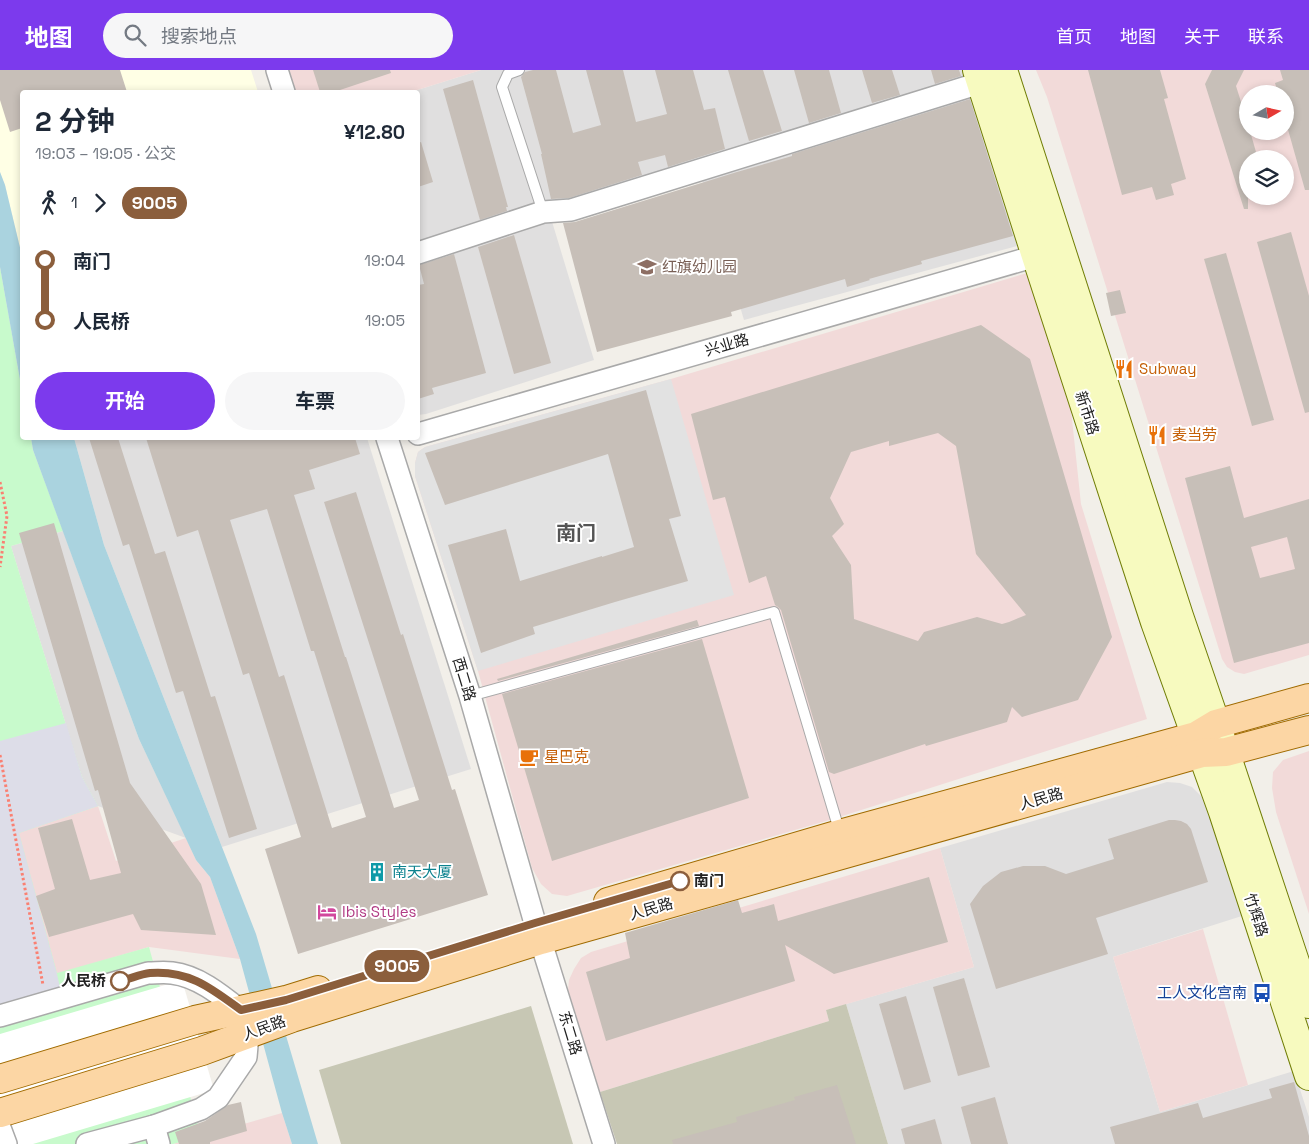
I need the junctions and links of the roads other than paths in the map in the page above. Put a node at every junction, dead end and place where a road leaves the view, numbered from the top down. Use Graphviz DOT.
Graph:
graph roads {
  1 [pos="277,70"];
  2 [pos="519,70"];
  3 [pos="992,75"];
  4 [pos="283,90"];
  5 [pos="543,212"];
  6 [pos="420,252"];
  7 [pos="1036,256"];
  8 [pos="420,433"];
  9 [pos="393,440"];
  10 [pos="470,696"];
  11 [pos="1309,698"];
  12 [pos="1309,730"];
  13 [pos="1210,741"];
  14 [pos="840,834"];
  15 [pos="538,932"];
  16 [pos="1309,1004"];
  17 [pos="0,1016"];
  18 [pos="244,1022"];
  19 [pos="1309,1076"];
  20 [pos="0,1079"];
  21 [pos="0,1113"];
  22 [pos="0,1128"];
  23 [pos="156,1135"];
  24 [pos="6,1144"];
  25 [pos="87,1144"];
  26 [pos="604,1144"];
  1 -- 4 [label="street"];
  2 -- 5 [label="lane"];
  3 -- 5 [label="street"];
  3 -- 7 [label="main road, 新市路"];
  3 -- 13 [label="main road, 新市路"];
  5 -- 6 [label="street"];
  7 -- 8 [label="street, 兴业路"];
  7 -- 13 [label="main road, 新市路"];
  9 -- 10 [label="street, 西二路"];
  10 -- 14 [label="lane"];
  10 -- 15 [label="street, 西二路"];
  11 -- 13 [label="main road, 人民路"];
  12 -- 13 [label="main road, 人民路"];
  13 -- 14 [label="main road, 人民路"];
  13 -- 15 [label="main road, 人民路"];
  13 -- 16 [label="main road, 竹辉路"];
  13 -- 19 [label="main road, 竹辉路"];
  14 -- 15 [label="main road, 人民路"];
  15 -- 18 [label="main road, 人民路"];
  15 -- 26 [label="street, 东二路"];
  17 -- 18 [label="street"];
  18 -- 20 [label="main road, 人民路"];
  18 -- 21 [label="main road, 人民路"];
  18 -- 23 [label="street"];
  22 -- 24 [label="street"];
  23 -- 25 [label="street"];
}
